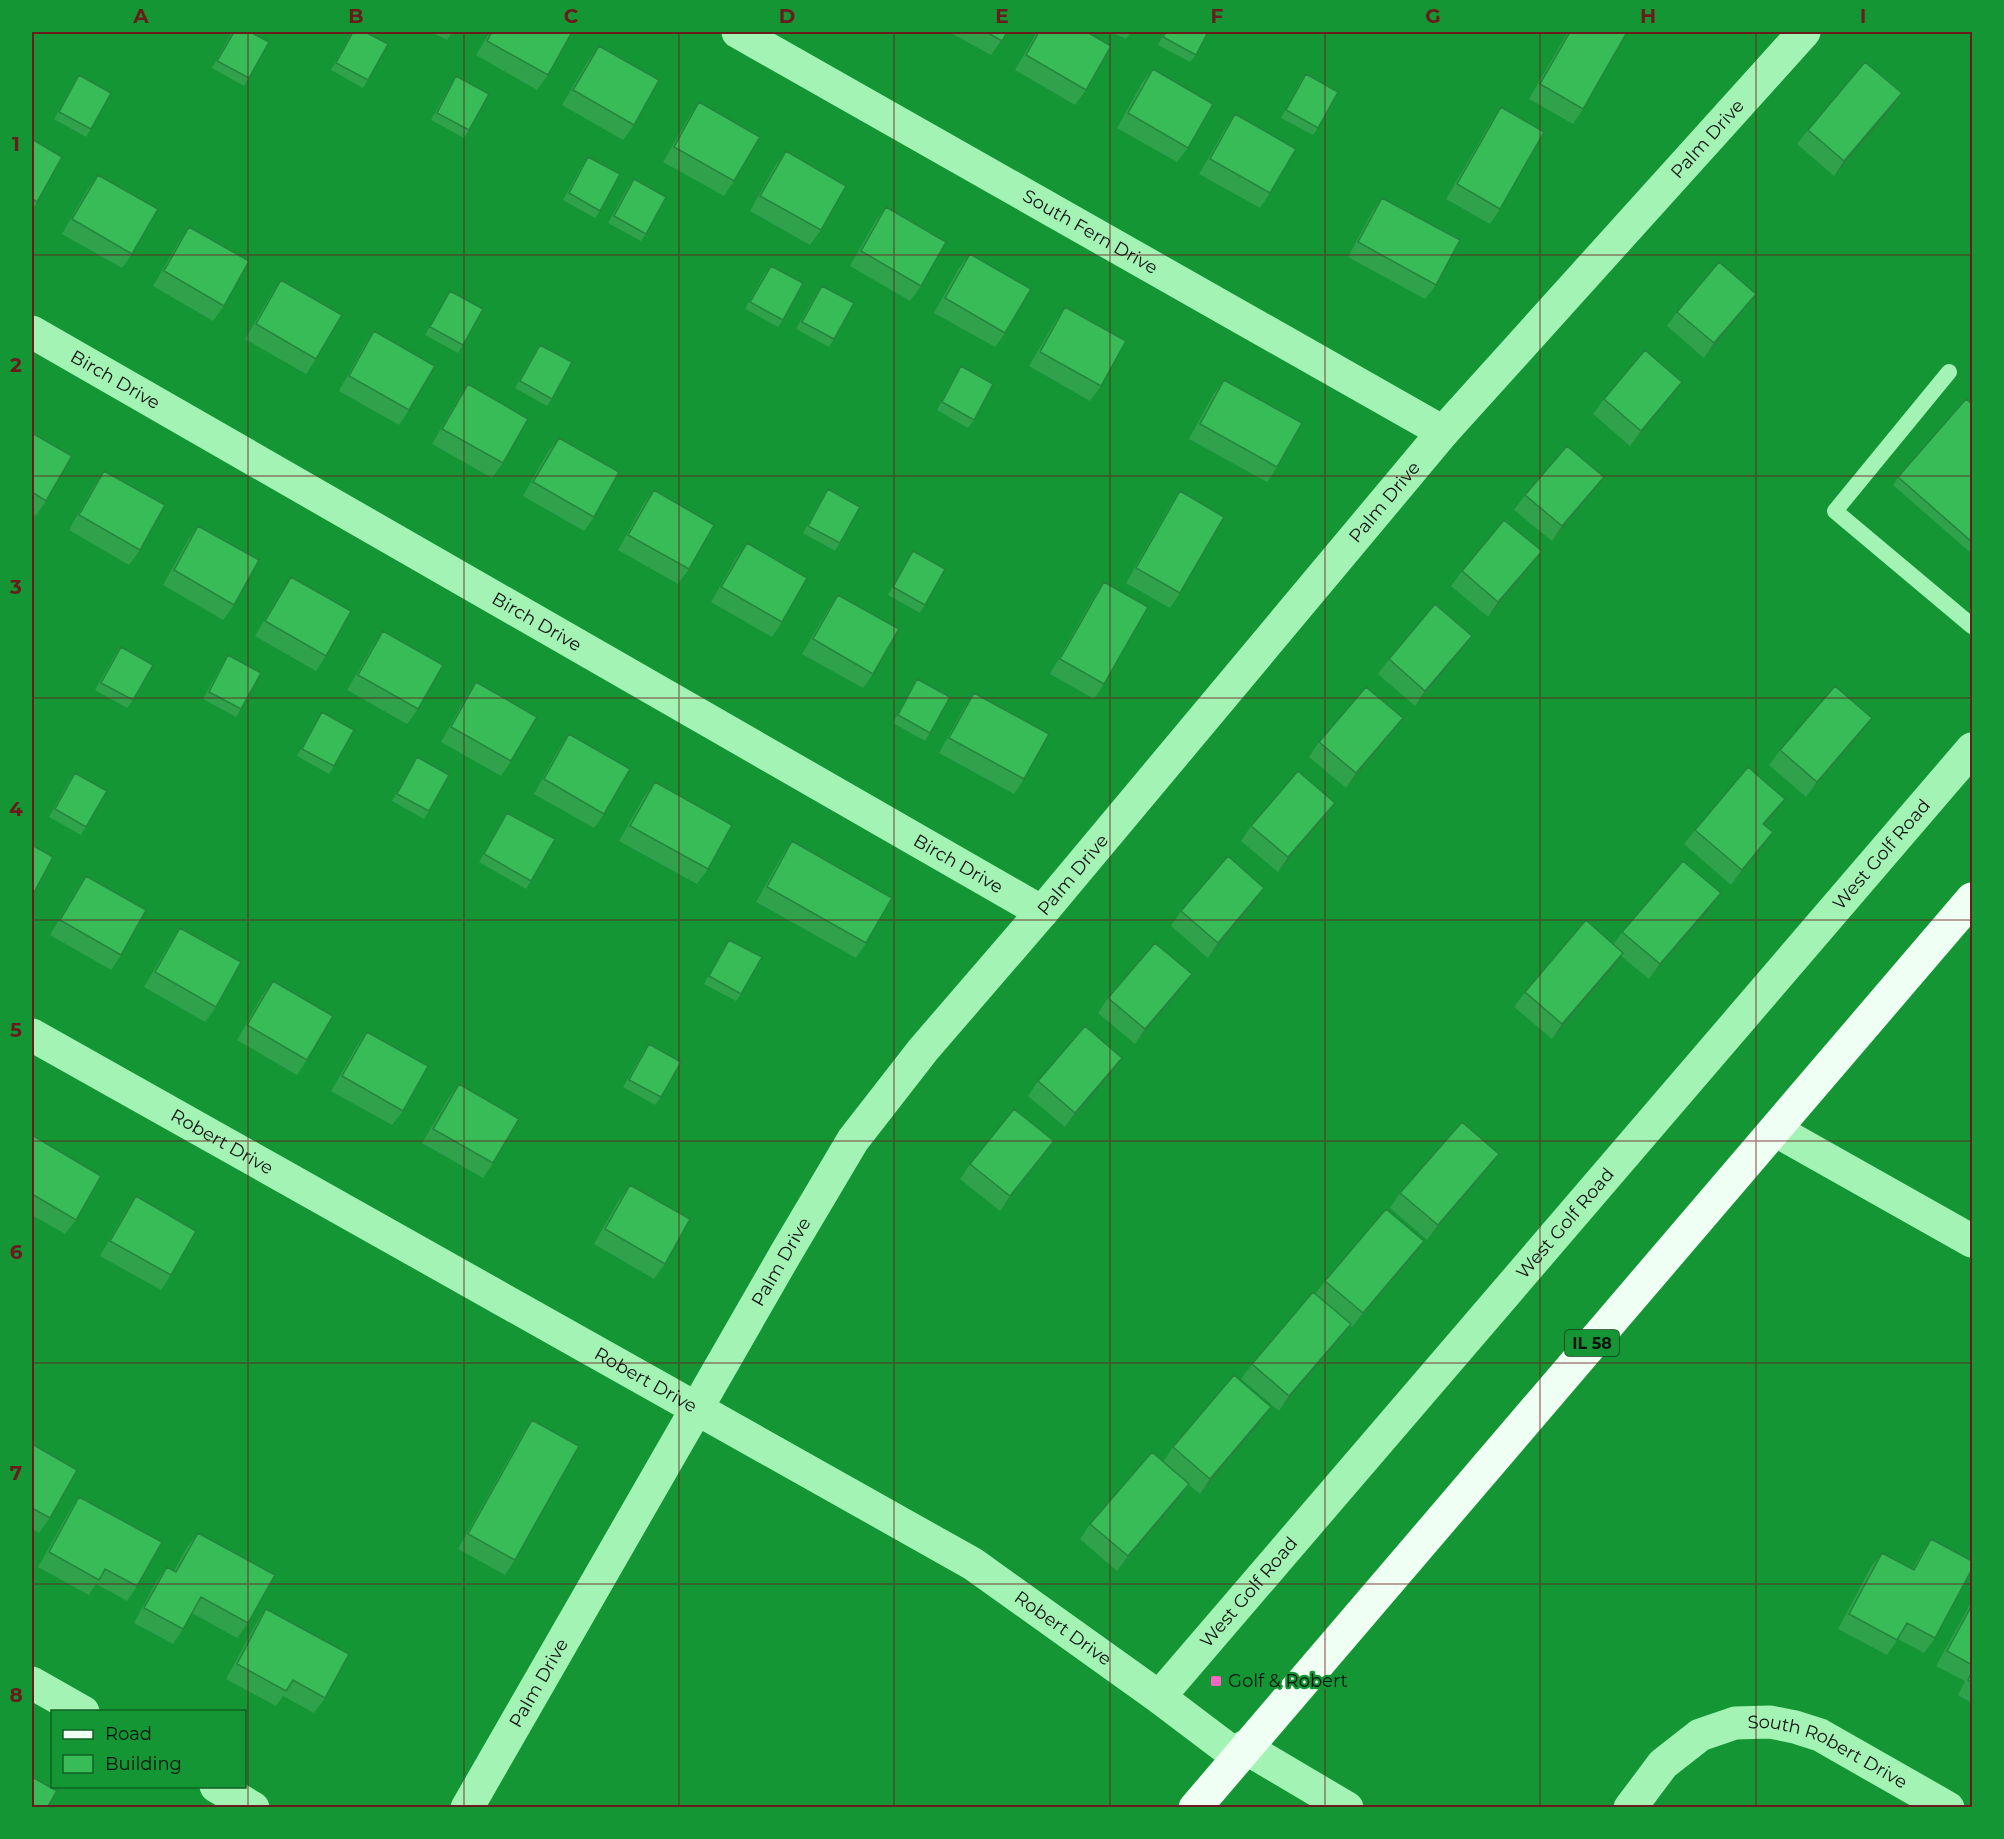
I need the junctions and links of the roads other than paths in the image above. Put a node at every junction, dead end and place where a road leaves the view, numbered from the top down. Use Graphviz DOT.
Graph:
graph roads {
  1 [pos="738,32"];
  2 [pos="1804,32"];
  3 [pos="32,332"];
  4 [pos="1949,372"];
  5 [pos="1443,432"];
  6 [pos="1972,626"];
  7 [pos="1972,749"];
  8 [pos="1972,899"];
  9 [pos="1042,912"];
  10 [pos="32,1035"];
  11 [pos="1775,1130"];
  12 [pos="1972,1241"];
  13 [pos="697,1408"];
  14 [pos="32,1683"];
  15 [pos="1159,1697"];
  16 [pos="79,1710"];
  17 [pos="1241,1752"];
  18 [pos="219,1788"];
  19 [pos="253,1808"];
  20 [pos="467,1808"];
  21 [pos="1195,1808"];
  22 [pos="1347,1808"];
  23 [pos="1630,1808"];
  24 [pos="1948,1808"];
  1 -- 5 [label="street, South Fern Drive"];
  2 -- 5 [label="street, Palm Drive"];
  3 -- 9 [label="street, Birch Drive"];
  4 -- 6 [label="lane"];
  5 -- 9 [label="street, Palm Drive"];
  7 -- 15 [label="street, West Golf Road"];
  8 -- 11 [label="main road, IL 58"];
  9 -- 13 [label="street, Palm Drive"];
  10 -- 13 [label="street, Robert Drive"];
  11 -- 12 [label="street"];
  11 -- 17 [label="main road, IL 58"];
  13 -- 15 [label="street, Robert Drive"];
  13 -- 20 [label="street, Palm Drive"];
  14 -- 16 [label="street"];
  15 -- 17 [label="street, Robert Drive"];
  17 -- 21 [label="main road, IL 58"];
  17 -- 22 [label="street, Robert Drive"];
  18 -- 19 [label="street"];
  23 -- 24 [label="street, South Robert Drive"];
}
